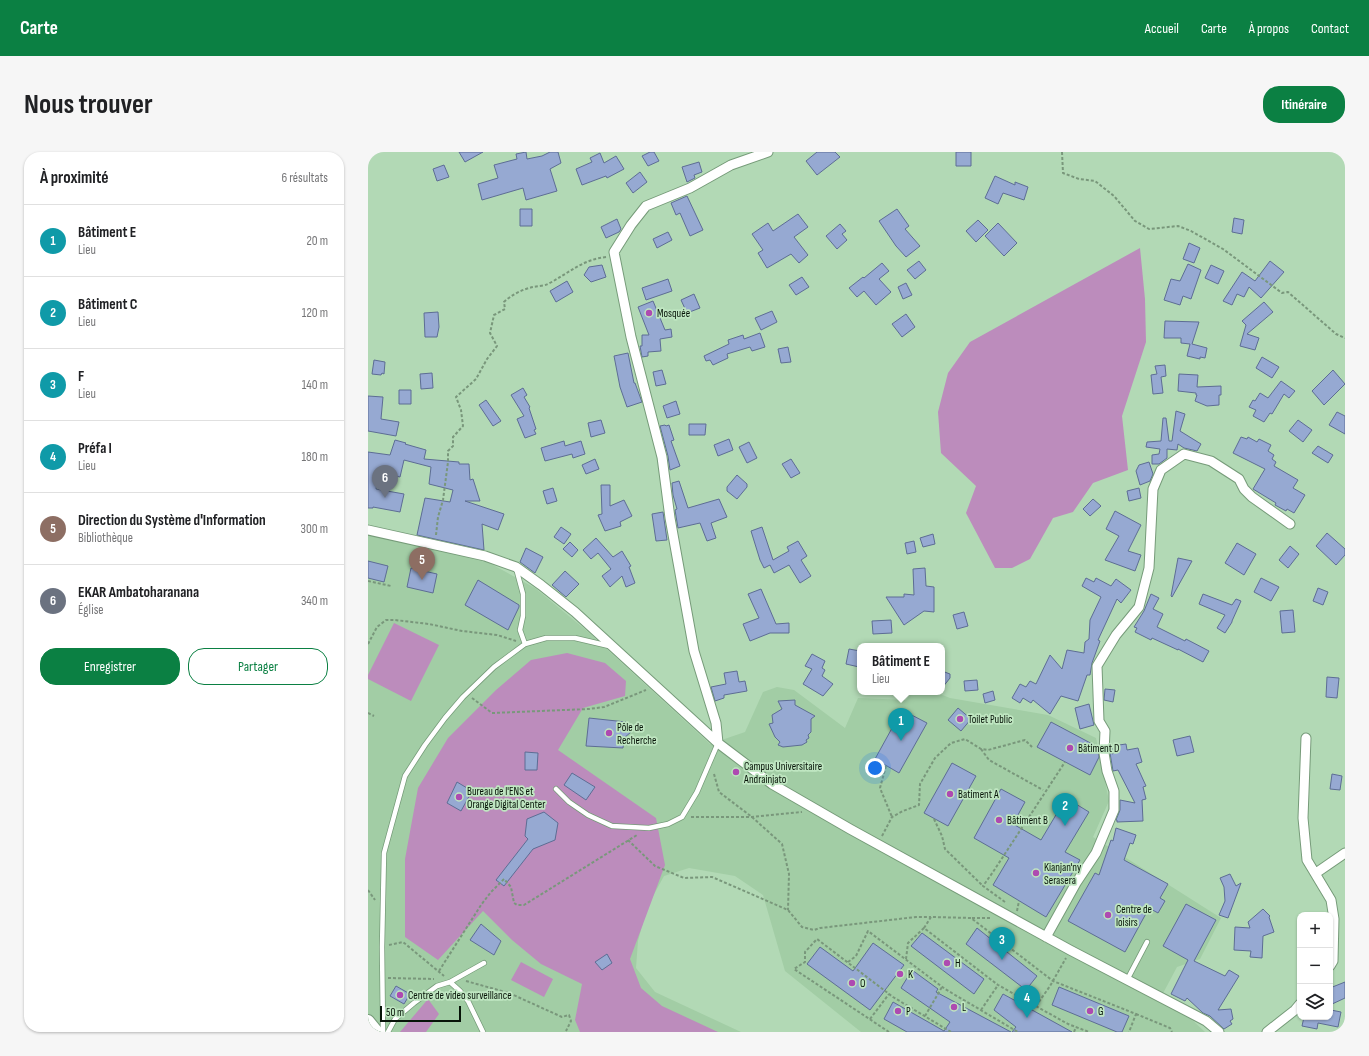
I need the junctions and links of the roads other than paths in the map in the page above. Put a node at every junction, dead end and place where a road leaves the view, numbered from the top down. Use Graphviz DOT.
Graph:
graph roads {
  1 [pos="768,152"];
  2 [pos="1290,524"];
  3 [pos="368,530"];
  4 [pos="516,567"];
  5 [pos="525,644"];
  6 [pos="612,646"];
  7 [pos="1306,738"];
  8 [pos="718,743"];
  9 [pos="556,789"];
  10 [pos="1345,853"];
  11 [pos="1316,873"];
  12 [pos="1046,937"];
  13 [pos="1147,942"];
  14 [pos="1333,961"];
  15 [pos="484,963"];
  16 [pos="1127,980"];
  17 [pos="450,982"];
  18 [pos="1297,1008"];
  19 [pos="368,1021"];
  20 [pos="378,1032"];
  21 [pos="384,1032"];
  22 [pos="388,1032"];
  23 [pos="483,1032"];
  24 [pos="1219,1032"];
  25 [pos="1267,1032"];
  1 -- 8 [label="street"];
  2 -- 12 [label="street"];
  3 -- 4 [label="street"];
  4 -- 5 [label="lane"];
  4 -- 6 [label="street"];
  5 -- 6 [label="lane"];
  5 -- 21 [label="lane"];
  6 -- 8 [label="street"];
  7 -- 11 [label="street"];
  8 -- 9 [label="lane"];
  8 -- 12 [label="street"];
  10 -- 11 [label="street"];
  11 -- 14 [label="street"];
  12 -- 16 [label="street"];
  13 -- 16 [label="lane"];
  15 -- 17 [label="lane"];
  16 -- 24 [label="street"];
  17 -- 22 [label="lane"];
  17 -- 23 [label="lane"];
  18 -- 25 [label="street"];
  19 -- 20 [label="street"];
}
